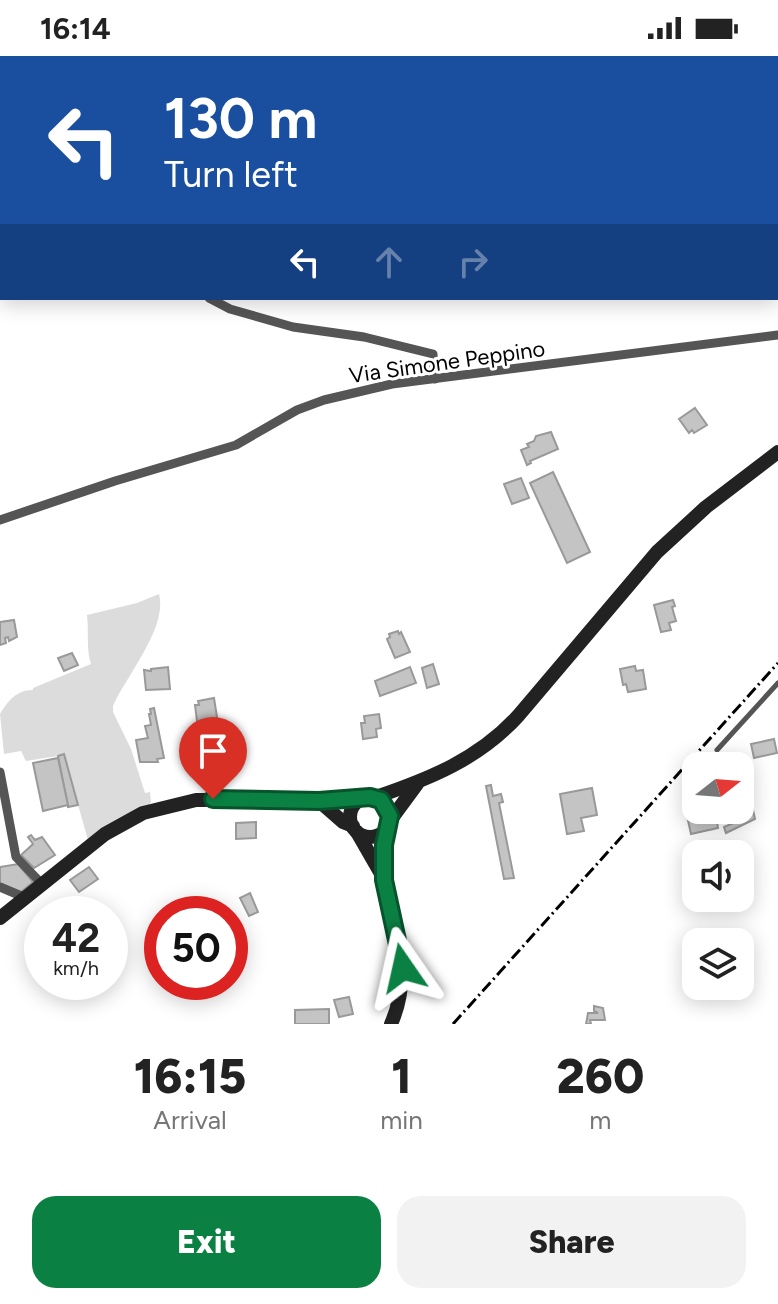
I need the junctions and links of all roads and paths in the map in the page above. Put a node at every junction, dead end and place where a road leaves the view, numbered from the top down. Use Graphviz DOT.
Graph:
graph roads {
  1 [pos="213,300"];
  2 [pos="778,335"];
  3 [pos="435,379"];
  4 [pos="778,452"];
  5 [pos="0,520"];
  6 [pos="778,683"];
  7 [pos="717,750"];
  8 [pos="0,772"];
  9 [pos="417,784"];
  10 [pos="368,798"];
  11 [pos="319,801"];
  12 [pos="387,826"];
  13 [pos="355,829"];
  14 [pos="384,880"];
  15 [pos="43,885"];
  16 [pos="0,887"];
  17 [pos="29,896"];
  18 [pos="24,897"];
  19 [pos="24,900"];
  20 [pos="0,918"];
  21 [pos="391,1024"];
  1 -- 3 [label="street"];
  2 -- 3 [label="street, Via Simone Peppino"];
  3 -- 5 [label="street, Via Simone Peppino"];
  4 -- 9 [label="main road"];
  6 -- 7 [label="lane"];
  8 -- 15 [label="street"];
  9 -- 10 [label="main road"];
  9 -- 12 [label="main road"];
  10 -- 11 [label="main road"];
  10 -- 12 [label="main road"];
  10 -- 13 [label="main road"];
  11 -- 13 [label="main road"];
  11 -- 15 [label="main road"];
  12 -- 13 [label="main road"];
  12 -- 14 [label="main road"];
  13 -- 14 [label="main road"];
  14 -- 21 [label="main road"];
  15 -- 17 [label="main road"];
  16 -- 18 [label="street"];
  19 -- 20 [label="main road"];
}
